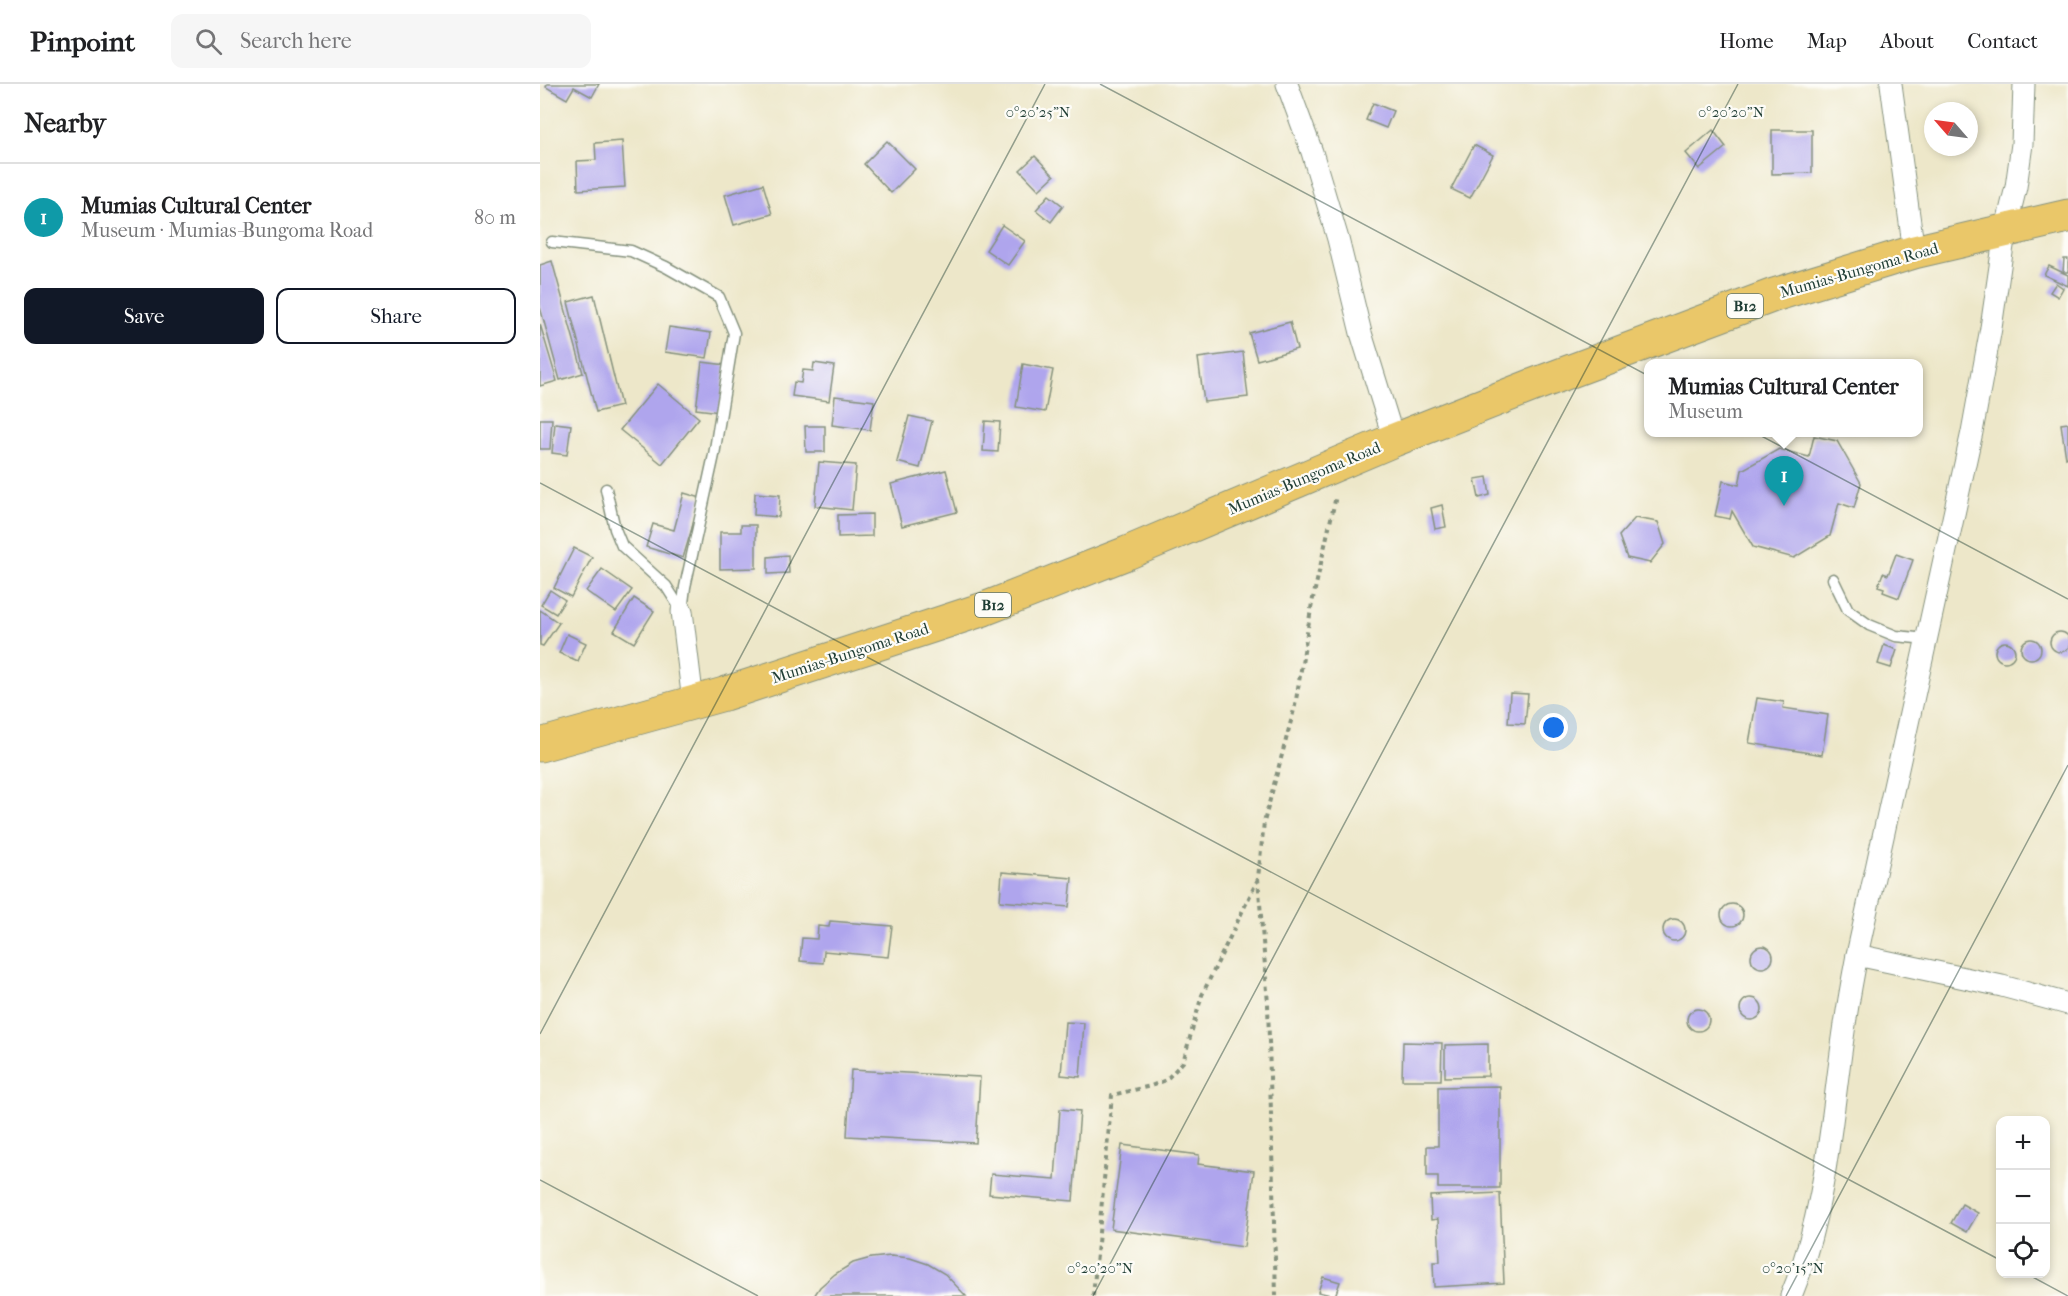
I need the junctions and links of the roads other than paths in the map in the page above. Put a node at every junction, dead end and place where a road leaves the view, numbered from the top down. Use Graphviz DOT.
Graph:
graph roads {
  1 [pos="1287,84"];
  2 [pos="1891,84"];
  3 [pos="2025,84"];
  4 [pos="2068,216"];
  5 [pos="2005,232"];
  6 [pos="552,242"];
  7 [pos="1914,252"];
  8 [pos="1394,440"];
  9 [pos="606,489"];
  10 [pos="1833,579"];
  11 [pos="682,611"];
  12 [pos="1927,639"];
  13 [pos="693,702"];
  14 [pos="540,745"];
  15 [pos="1857,955"];
  16 [pos="2068,1004"];
  17 [pos="1791,1296"];
  1 -- 8 [label="street"];
  2 -- 7 [label="street"];
  3 -- 5 [label="street"];
  4 -- 5 [label="highway, Mumias-Bungoma Road / B12"];
  5 -- 7 [label="highway, Mumias-Bungoma Road / B12"];
  5 -- 12 [label="street"];
  6 -- 11 [label="lane"];
  7 -- 8 [label="highway, Mumias-Bungoma Road / B12"];
  8 -- 13 [label="highway, Mumias-Bungoma Road / B12"];
  9 -- 11 [label="lane"];
  10 -- 12 [label="lane"];
  11 -- 13 [label="street"];
  12 -- 15 [label="street"];
  13 -- 14 [label="highway, Mumias-Bungoma Road / B12"];
  15 -- 16 [label="street"];
  15 -- 17 [label="street"];
}
